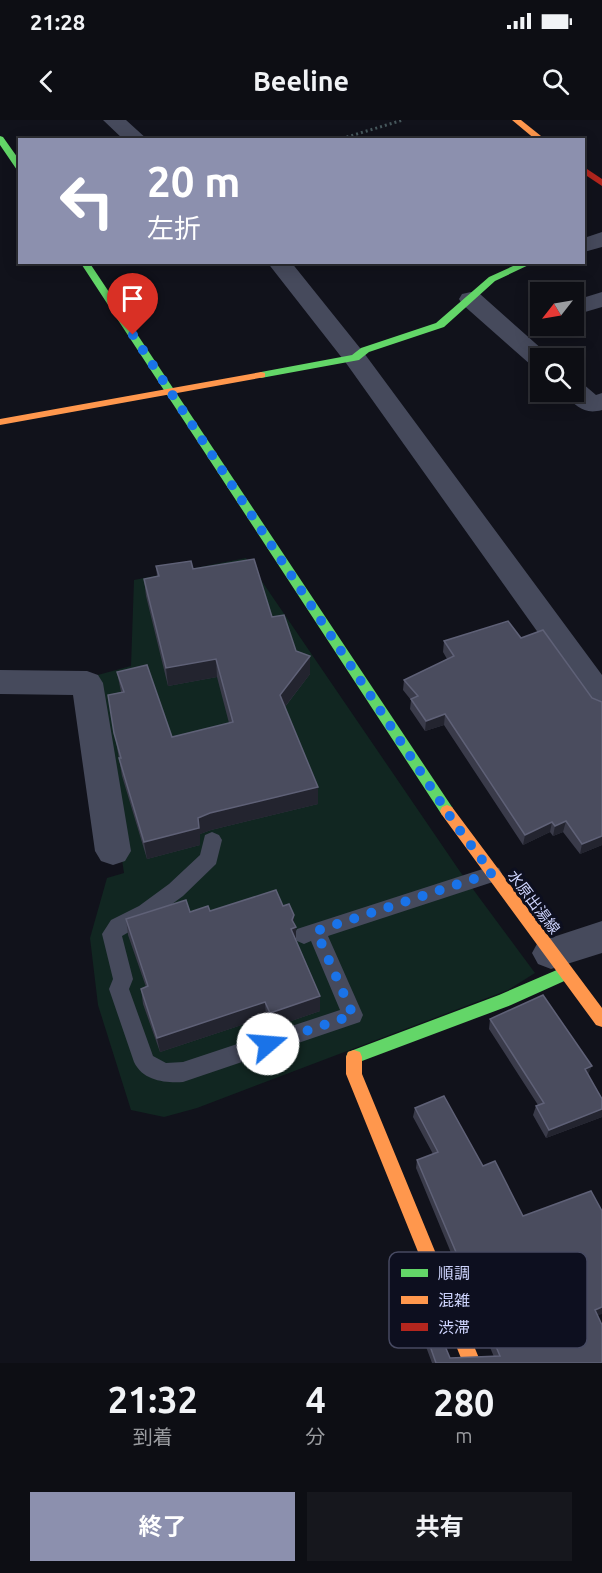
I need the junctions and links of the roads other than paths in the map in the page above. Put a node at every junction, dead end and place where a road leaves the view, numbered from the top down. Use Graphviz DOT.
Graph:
graph roads {
  1 [pos="113,120"];
  2 [pos="521,121"];
  3 [pos="136,138"];
  4 [pos="540,138"];
  5 [pos="0,139"];
  6 [pos="18,165"];
  7 [pos="602,239"];
  8 [pos="585,245"];
  9 [pos="85,264"];
  10 [pos="280,264"];
  11 [pos="528,264"];
  12 [pos="471,298"];
  13 [pos="530,351"];
  14 [pos="355,358"];
  15 [pos="170,390"];
  16 [pos="584,398"];
  17 [pos="602,401"];
  18 [pos="0,422"];
  19 [pos="597,680"];
  20 [pos="0,682"];
  21 [pos="212,840"];
  22 [pos="113,851"];
  23 [pos="492,873"];
  24 [pos="602,937"];
  25 [pos="559,963"];
  26 [pos="602,1020"];
  27 [pos="427,1252"];
  28 [pos="466,1348"];
  29 [pos="472,1363"];
  1 -- 3 [label="street"];
  2 -- 4 [label="main road"];
  5 -- 6 [label="main road"];
  7 -- 8 [label="street"];
  9 -- 15 [label="main road, 水原出湯線"];
  10 -- 14 [label="street"];
  11 -- 12 [label="main road"];
  12 -- 13 [label="street"];
  12 -- 14 [label="main road"];
  14 -- 15 [label="main road"];
  14 -- 19 [label="street"];
  15 -- 18 [label="main road"];
  15 -- 23 [label="main road, 水原出湯線"];
  16 -- 17 [label="street"];
  20 -- 22 [label="street"];
  21 -- 23 [label="lane"];
  23 -- 25 [label="main road, 水原出湯線"];
  24 -- 25 [label="street"];
  25 -- 26 [label="main road, 水原出湯線"];
  25 -- 27 [label="main road"];
  28 -- 29 [label="main road"];
}
